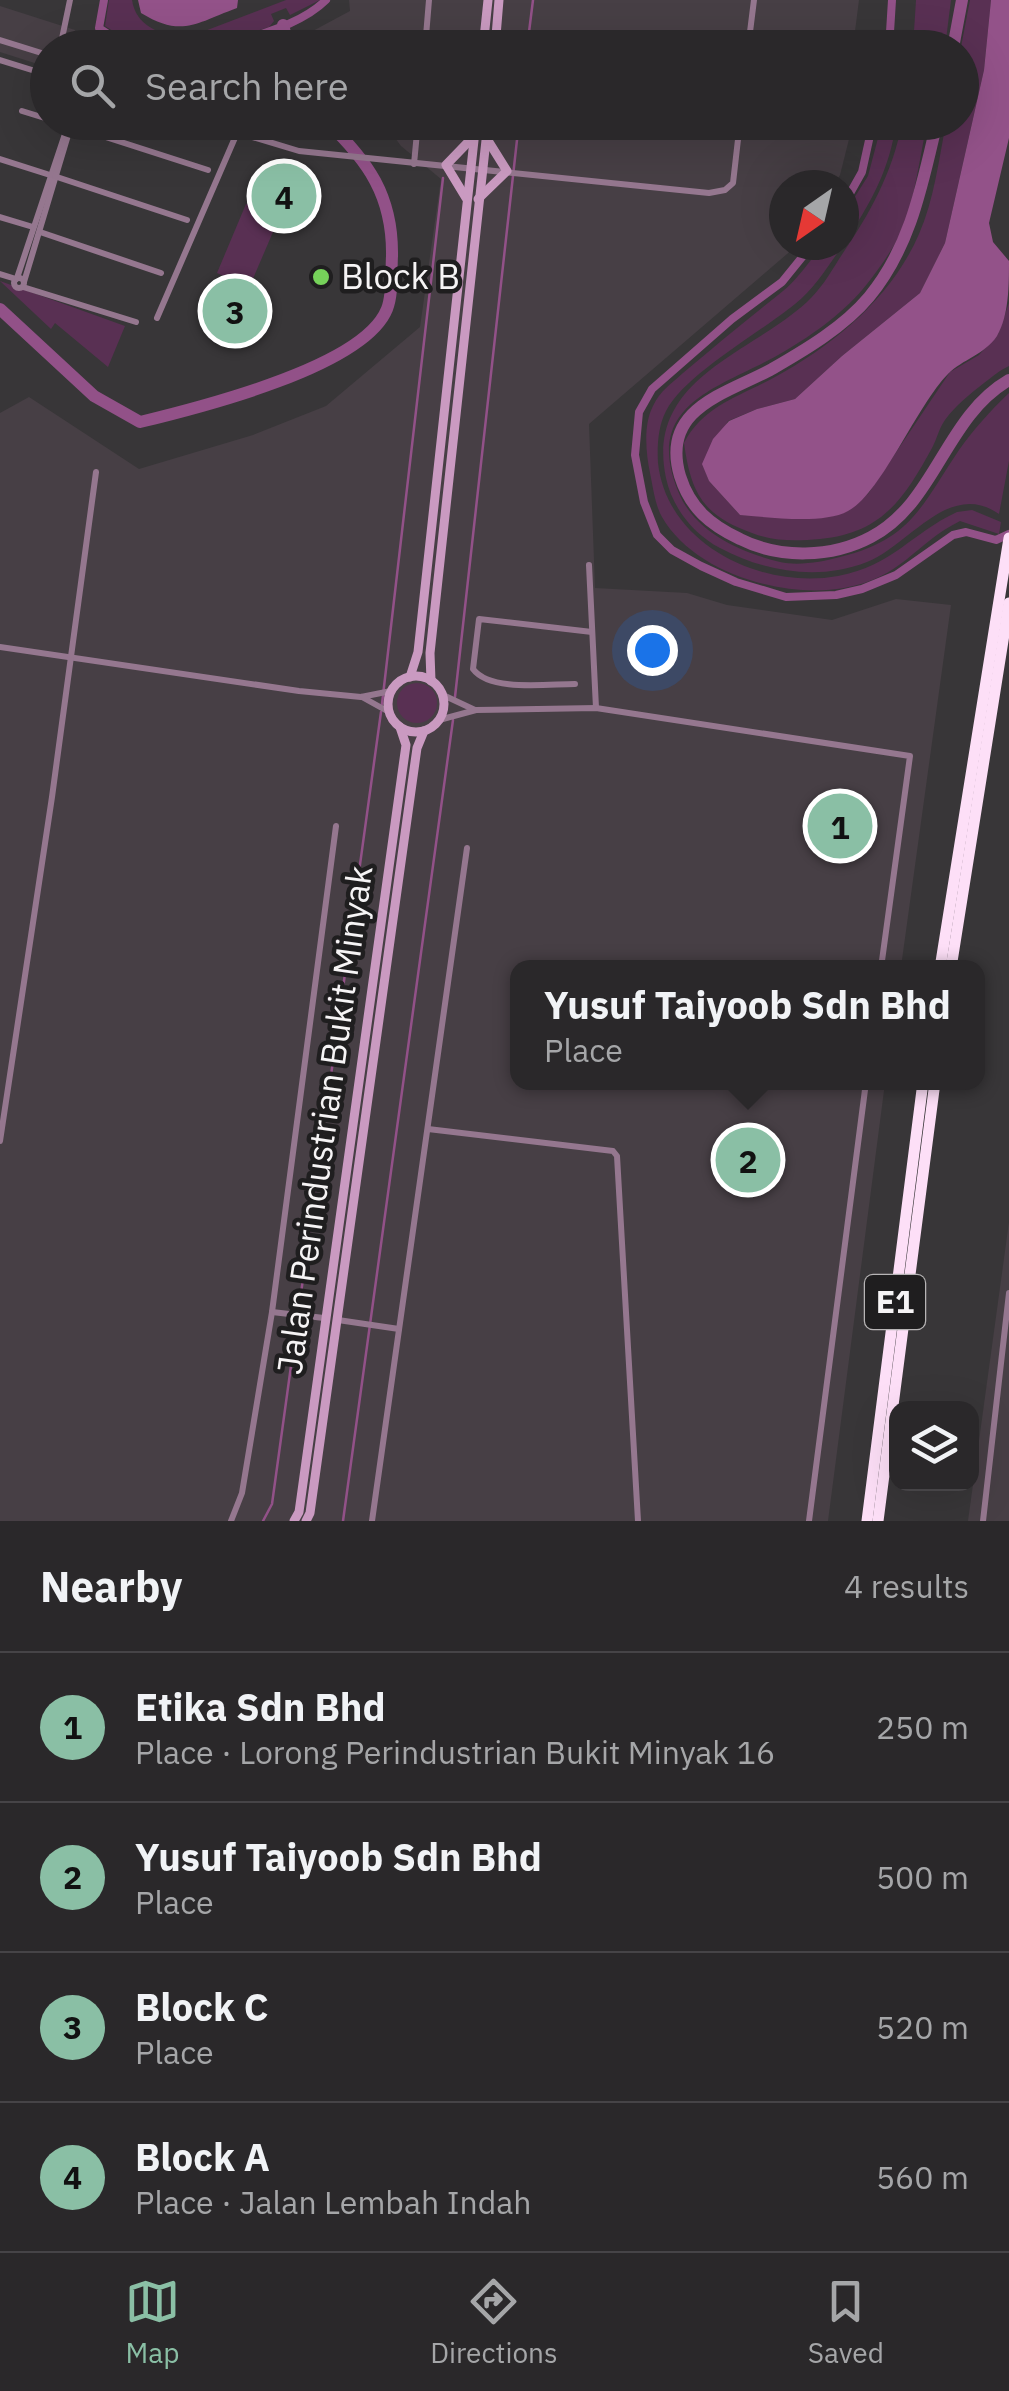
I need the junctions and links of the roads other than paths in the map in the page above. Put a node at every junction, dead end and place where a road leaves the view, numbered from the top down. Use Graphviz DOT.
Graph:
graph roads {
  1 [pos="70,0"];
  2 [pos="430,0"];
  3 [pos="488,0"];
  4 [pos="500,0"];
  5 [pos="754,0"];
  6 [pos="63,30"];
  7 [pos="427,30"];
  8 [pos="486,30"];
  9 [pos="497,30"];
  10 [pos="750,30"];
  11 [pos="0,40"];
  12 [pos="30,49"];
  13 [pos="0,60"];
  14 [pos="30,69"];
  15 [pos="22,110"];
  16 [pos="30,113"];
  17 [pos="64,140"];
  18 [pos="117,140"];
  19 [pos="234,140"];
  20 [pos="260,140"];
  21 [pos="416,140"];
  22 [pos="476,140"];
  23 [pos="480,140"];
  24 [pos="485,140"];
  25 [pos="738,140"];
  26 [pos="0,160"];
  27 [pos="414,164"];
  28 [pos="446,165"];
  29 [pos="477,167"];
  30 [pos="208,170"];
  31 [pos="512,171"];
  32 [pos="54,176"];
  33 [pos="473,200"];
  34 [pos="0,217"];
  35 [pos="187,220"];
  36 [pos="36,230"];
  37 [pos="162,273"];
  38 [pos="0,274"];
  39 [pos="20,282"];
  40 [pos="157,318"];
  41 [pos="136,322"];
  42 [pos="96,472"];
  43 [pos="1009,538"];
  44 [pos="589,565"];
  45 [pos="1009,603"];
  46 [pos="592,632"];
  47 [pos="0,648"];
  48 [pos="70,656"];
  49 [pos="410,676"];
  50 [pos="431,680"];
  51 [pos="575,684"];
  52 [pos="388,691"];
  53 [pos="361,697"];
  54 [pos="447,697"];
  55 [pos="596,708"];
  56 [pos="383,709"];
  57 [pos="476,710"];
  58 [pos="443,719"];
  59 [pos="400,727"];
  60 [pos="424,731"];
  61 [pos="336,826"];
  62 [pos="468,848"];
  63 [pos="882,960"];
  64 [pos="941,960"];
  65 [pos="952,960"];
  66 [pos="865,1090"];
  67 [pos="922,1090"];
  68 [pos="934,1090"];
  69 [pos="428,1129"];
  70 [pos="0,1142"];
  71 [pos="1009,1293"];
  72 [pos="276,1312"];
  73 [pos="320,1317"];
  74 [pos="342,1321"];
  75 [pos="395,1329"];
  76 [pos="232,1521"];
  77 [pos="294,1521"];
  78 [pos="306,1521"];
  79 [pos="372,1521"];
  80 [pos="638,1521"];
  81 [pos="809,1521"];
  82 [pos="867,1521"];
  83 [pos="878,1521"];
  84 [pos="982,1521"];
  1 -- 6 [label="street"];
  2 -- 7 [label="street"];
  3 -- 8 [label="main road"];
  4 -- 9 [label="main road"];
  5 -- 10 [label="street"];
  11 -- 12 [label="street"];
  13 -- 14 [label="street"];
  15 -- 16 [label="street"];
  17 -- 32 [label="street"];
  18 -- 30 [label="street"];
  19 -- 40 [label="street"];
  20 -- 27 [label="street"];
  21 -- 27 [label="street"];
  22 -- 28 [label="main road"];
  23 -- 29 [label="main road"];
  24 -- 31 [label="main road"];
  25 -- 31 [label="street"];
  26 -- 32 [label="street"];
  27 -- 28 [label="street"];
  28 -- 29 [label="street"];
  28 -- 33 [label="main road"];
  29 -- 31 [label="street"];
  29 -- 33 [label="main road"];
  31 -- 33 [label="main road"];
  32 -- 35 [label="street"];
  32 -- 36 [label="street"];
  33 -- 49 [label="main road"];
  33 -- 50 [label="main road"];
  34 -- 36 [label="street"];
  36 -- 37 [label="street"];
  36 -- 39 [label="street"];
  38 -- 39 [label="street"];
  39 -- 41 [label="street"];
  42 -- 48 [label="street"];
  43 -- 64 [label="highway"];
  44 -- 46 [label="street"];
  45 -- 65 [label="highway"];
  46 -- 51 [label="street"];
  46 -- 55 [label="street"];
  47 -- 48 [label="street"];
  48 -- 53 [label="street"];
  48 -- 70 [label="street"];
  49 -- 50 [label="main road"];
  49 -- 52 [label="main road"];
  50 -- 54 [label="main road"];
  52 -- 53 [label="street"];
  52 -- 56 [label="main road"];
  53 -- 56 [label="street"];
  54 -- 57 [label="street"];
  54 -- 58 [label="main road"];
  55 -- 57 [label="street"];
  55 -- 63 [label="street"];
  56 -- 59 [label="main road"];
  57 -- 58 [label="street"];
  58 -- 60 [label="main road"];
  59 -- 60 [label="main road"];
  59 -- 73 [label="main road, Jalan Perindustrian Bukit Minyak"];
  60 -- 74 [label="main road, Jalan Perindustrian Bukit Minyak"];
  61 -- 72 [label="street, Jalan Perindustrian Bukit Minyak"];
  62 -- 69 [label="street"];
  66 -- 81 [label="street"];
  67 -- 82 [label="highway, E1"];
  68 -- 83 [label="highway, E1"];
  69 -- 75 [label="street"];
  69 -- 80 [label="street"];
  71 -- 84 [label="street"];
  72 -- 73 [label="street"];
  72 -- 76 [label="street, Jalan Perindustrian Bukit Minyak"];
  73 -- 77 [label="main road, Jalan Perindustrian Bukit Minyak"];
  74 -- 75 [label="street"];
  74 -- 78 [label="main road, Jalan Perindustrian Bukit Minyak"];
  75 -- 79 [label="street"];
}
